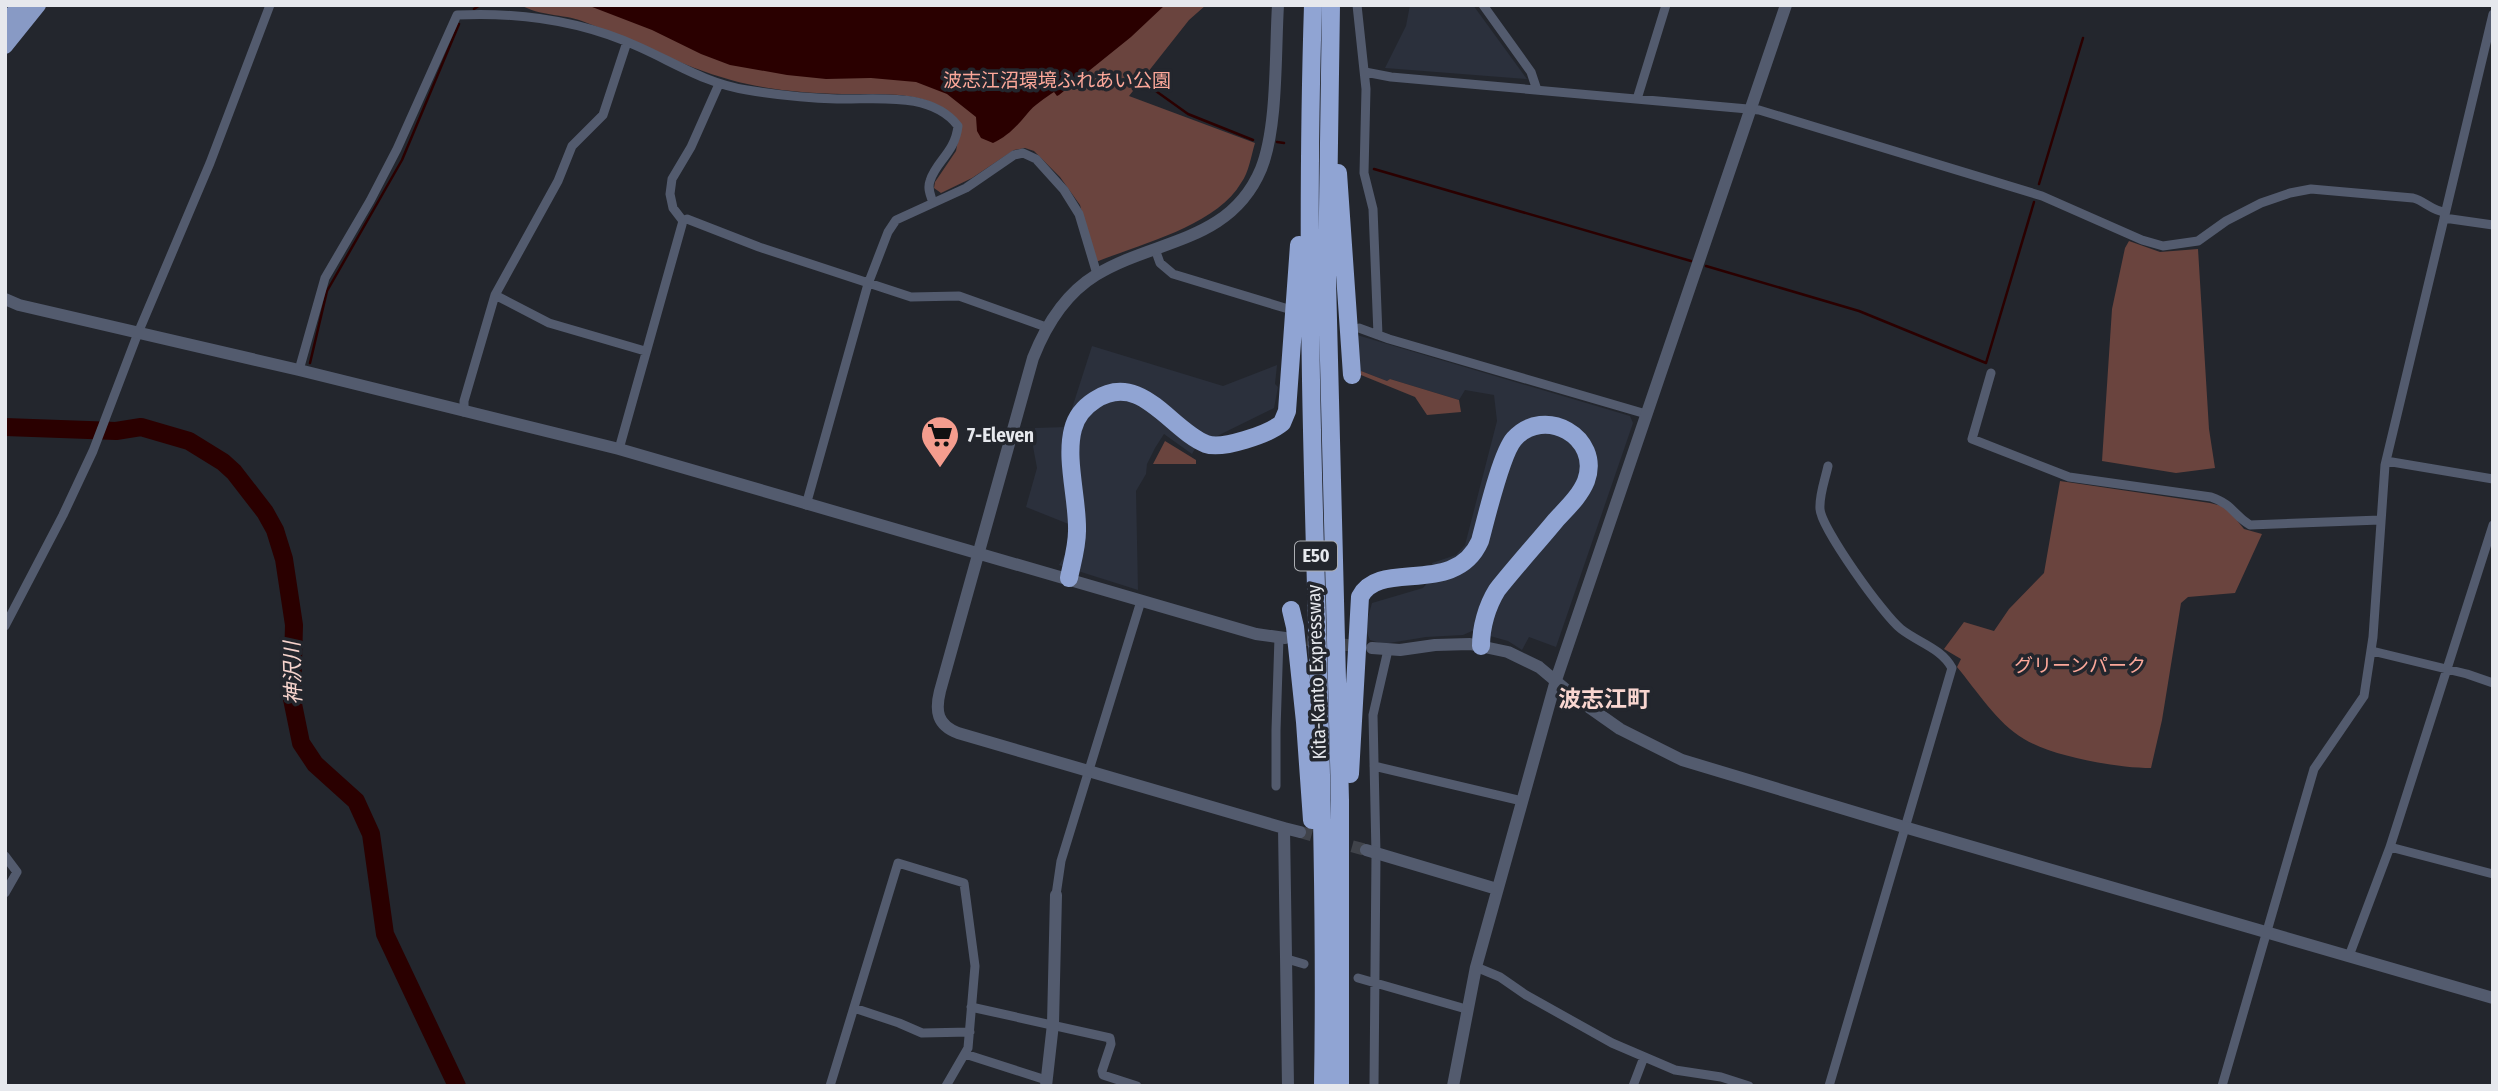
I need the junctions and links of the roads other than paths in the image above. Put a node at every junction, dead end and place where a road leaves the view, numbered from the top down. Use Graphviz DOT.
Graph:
graph roads {
  1 [pos="20,5"];
  2 [pos="38,5"];
  3 [pos="270,5"];
  4 [pos="449,5"];
  5 [pos="1278,5"];
  6 [pos="1313,5"];
  7 [pos="1331,5"];
  8 [pos="1357,5"];
  9 [pos="1483,5"];
  10 [pos="1667,5"];
  11 [pos="1786,5"];
  12 [pos="2493,14"];
  13 [pos="457,15"];
  14 [pos="5,23"];
  15 [pos="627,42"];
  16 [pos="5,46"];
  17 [pos="1365,72"];
  18 [pos="719,84"];
  19 [pos="1537,90"];
  20 [pos="1637,99"];
  21 [pos="1310,103"];
  22 [pos="1750,109"];
  23 [pos="933,203"];
  24 [pos="2445,215"];
  25 [pos="683,221"];
  26 [pos="2493,225"];
  27 [pos="1155,249"];
  28 [pos="1097,274"];
  29 [pos="868,284"];
  30 [pos="495,295"];
  31 [pos="5,299"];
  32 [pos="1285,308"];
  33 [pos="1046,327"];
  34 [pos="1359,328"];
  35 [pos="138,333"];
  36 [pos="1378,335"];
  37 [pos="645,351"];
  38 [pos="299,370"];
  39 [pos="1991,373"];
  40 [pos="1352,375"];
  41 [pos="464,412"];
  42 [pos="1646,414"];
  43 [pos="619,449"];
  44 [pos="1204,452"];
  45 [pos="2386,461"];
  46 [pos="1828,466"];
  47 [pos="2493,479"];
  48 [pos="806,505"];
  49 [pos="2380,520"];
  50 [pos="2493,525"];
  51 [pos="980,554"];
  52 [pos="1421,566"];
  53 [pos="1069,578"];
  54 [pos="1141,601"];
  55 [pos="1291,610"];
  56 [pos="5,626"];
  57 [pos="1282,638"];
  58 [pos="1481,646"];
  59 [pos="1372,648"];
  60 [pos="1388,650"];
  61 [pos="2371,651"];
  62 [pos="2447,669"];
  63 [pos="1556,680"];
  64 [pos="2493,684"];
  65 [pos="1374,766"];
  66 [pos="1089,770"];
  67 [pos="1276,786"];
  68 [pos="1522,801"];
  69 [pos="1904,827"];
  70 [pos="1284,828"];
  71 [pos="1300,832"];
  72 [pos="2390,847"];
  73 [pos="1371,852"];
  74 [pos="5,856"];
  75 [pos="2493,874"];
  76 [pos="1497,889"];
  77 [pos="5,893"];
  78 [pos="1056,895"];
  79 [pos="1341,896"];
  80 [pos="2267,932"];
  81 [pos="2349,956"];
  82 [pos="1287,959"];
  83 [pos="1304,964"];
  84 [pos="1476,967"];
  85 [pos="1358,978"];
  86 [pos="1375,985"];
  87 [pos="2493,998"];
  88 [pos="971,1007"];
  89 [pos="854,1008"];
  90 [pos="1324,1008"];
  91 [pos="1466,1009"];
  92 [pos="1053,1024"];
  93 [pos="970,1032"];
  94 [pos="965,1054"];
  95 [pos="1644,1057"];
  96 [pos="1046,1083"];
  97 [pos="830,1086"];
  98 [pos="947,1086"];
  99 [pos="1137,1086"];
  100 [pos="1288,1086"];
  101 [pos="1322,1086"];
  102 [pos="1340,1086"];
  103 [pos="1374,1086"];
  104 [pos="1453,1086"];
  105 [pos="1633,1086"];
  106 [pos="1749,1086"];
  107 [pos="1829,1086"];
  108 [pos="2222,1086"];
  1 -- 14 [label="highway"];
  2 -- 16 [label="highway"];
  3 -- 35 [label="street"];
  4 -- 13 [label="street"];
  5 -- 27 [label="street"];
  6 -- 21 [label="highway, Kita-Kanto Expressway / E50"];
  7 -- 40 [label="highway"];
  7 -- 79 [label="highway, Kita-Kanto Expressway / E50"];
  8 -- 17 [label="street"];
  9 -- 19 [label="street"];
  10 -- 20 [label="street"];
  11 -- 22 [label="street"];
  12 -- 24 [label="street"];
  13 -- 15 [label="street"];
  13 -- 38 [label="street"];
  15 -- 18 [label="street"];
  15 -- 30 [label="street"];
  17 -- 19 [label="street"];
  17 -- 36 [label="street"];
  18 -- 23 [label="street"];
  18 -- 25 [label="street"];
  19 -- 20 [label="street"];
  20 -- 22 [label="street"];
  21 -- 53 [label="highway"];
  21 -- 90 [label="highway, Kita-Kanto Expressway / E50"];
  22 -- 24 [label="street"];
  22 -- 42 [label="street"];
  23 -- 28 [label="street"];
  23 -- 29 [label="street"];
  24 -- 26 [label="street"];
  24 -- 45 [label="street"];
  25 -- 29 [label="street"];
  25 -- 37 [label="street"];
  27 -- 28 [label="street"];
  27 -- 32 [label="street"];
  28 -- 33 [label="street"];
  29 -- 33 [label="street"];
  29 -- 48 [label="street"];
  30 -- 37 [label="street"];
  30 -- 41 [label="street"];
  31 -- 35 [label="street"];
  33 -- 51 [label="street"];
  34 -- 36 [label="street"];
  35 -- 38 [label="street"];
  35 -- 56 [label="street"];
  36 -- 42 [label="street"];
  37 -- 43 [label="street"];
  38 -- 41 [label="street"];
  39 -- 49 [label="street"];
  41 -- 43 [label="street"];
  42 -- 63 [label="street"];
  43 -- 48 [label="street"];
  44 -- 53 [label="highway"];
  45 -- 47 [label="street"];
  45 -- 49 [label="street"];
  46 -- 69 [label="street"];
  48 -- 51 [label="street"];
  49 -- 61 [label="street"];
  50 -- 62 [label="street"];
  51 -- 53 [label="street"];
  51 -- 66 [label="street"];
  52 -- 58 [label="highway"];
  53 -- 54 [label="street"];
  54 -- 57 [label="street"];
  54 -- 66 [label="street"];
  55 -- 90 [label="highway"];
  57 -- 67 [label="street"];
  58 -- 60 [label="street"];
  58 -- 63 [label="street"];
  58 -- 79 [label="highway"];
  59 -- 60 [label="street"];
  60 -- 65 [label="street"];
  61 -- 62 [label="street"];
  61 -- 80 [label="street"];
  62 -- 64 [label="street"];
  62 -- 72 [label="street"];
  63 -- 68 [label="street"];
  63 -- 69 [label="street"];
  65 -- 68 [label="street"];
  65 -- 73 [label="street"];
  66 -- 70 [label="street"];
  66 -- 78 [label="street"];
  68 -- 76 [label="street"];
  69 -- 80 [label="street"];
  69 -- 107 [label="street"];
  70 -- 71 [label="street"];
  70 -- 82 [label="street"];
  72 -- 75 [label="street"];
  72 -- 81 [label="street"];
  73 -- 76 [label="street"];
  73 -- 86 [label="street"];
  74 -- 77 [label="street"];
  76 -- 84 [label="street"];
  78 -- 92 [label="street"];
  79 -- 102 [label="highway, Kita-Kanto Expressway / E50"];
  80 -- 81 [label="street"];
  80 -- 108 [label="street"];
  81 -- 87 [label="street"];
  82 -- 83 [label="street"];
  82 -- 100 [label="street"];
  84 -- 91 [label="street"];
  84 -- 95 [label="street"];
  85 -- 86 [label="street"];
  86 -- 91 [label="street"];
  86 -- 103 [label="street"];
  88 -- 89 [label="street"];
  88 -- 92 [label="street"];
  88 -- 93 [label="street"];
  89 -- 93 [label="street"];
  89 -- 97 [label="street"];
  90 -- 101 [label="highway, Kita-Kanto Expressway / E50"];
  91 -- 104 [label="street"];
  92 -- 96 [label="street"];
  92 -- 99 [label="street"];
  93 -- 94 [label="street"];
  94 -- 96 [label="street"];
  94 -- 98 [label="street"];
  95 -- 105 [label="street"];
  95 -- 106 [label="street"];
}
